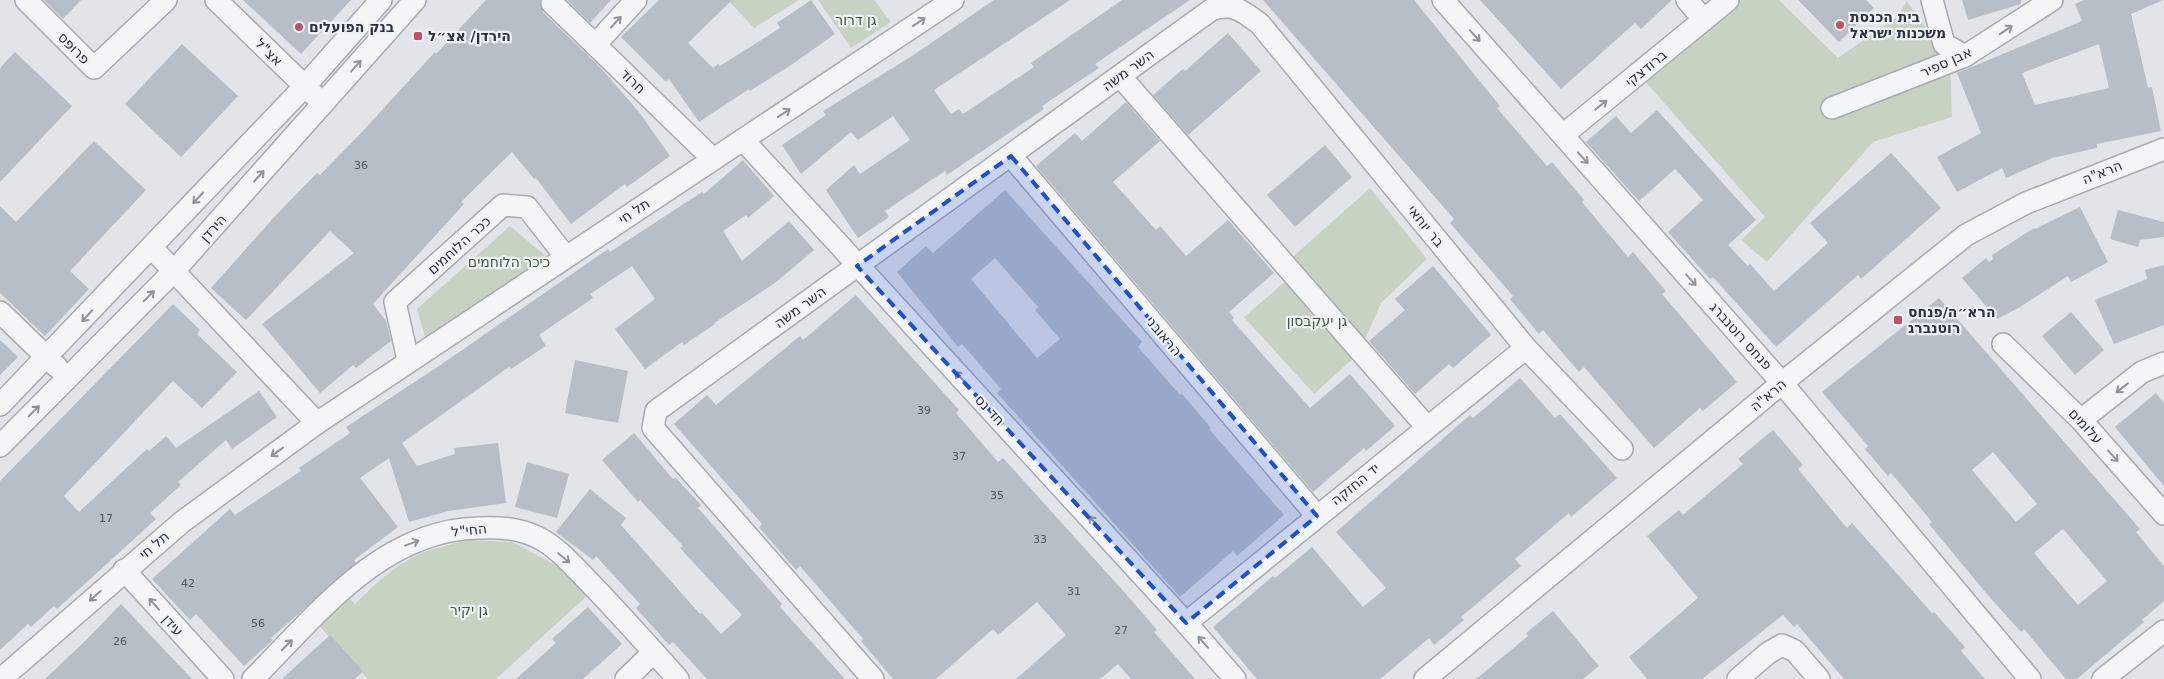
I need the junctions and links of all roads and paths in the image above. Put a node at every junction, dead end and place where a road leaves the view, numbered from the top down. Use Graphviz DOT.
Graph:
graph roads {
  1 [pos="26,0"];
  2 [pos="166,0"];
  3 [pos="216,0"];
  4 [pos="382,0"];
  5 [pos="414,0"];
  6 [pos="636,0"];
  7 [pos="952,0"];
  8 [pos="1443,0"];
  9 [pos="1687,0"];
  10 [pos="1728,0"];
  11 [pos="1932,0"];
  12 [pos="2052,0"];
  13 [pos="552,3"];
  14 [pos="1231,6"];
  15 [pos="1704,20"];
  16 [pos="595,45"];
  17 [pos="1965,56"];
  18 [pos="1120,76"];
  19 [pos="304,87"];
  20 [pos="324,103"];
  21 [pos="1832,108"];
  22 [pos="1563,136"];
  23 [pos="744,141"];
  24 [pos="2164,149"];
  25 [pos="1011,156"];
  26 [pos="2139,157"];
  27 [pos="2164,157"];
  28 [pos="713,159"];
  29 [pos="152,248"];
  30 [pos="565,256"];
  31 [pos="857,266"];
  32 [pos="174,272"];
  33 [pos="0,312"];
  34 [pos="2003,344"];
  35 [pos="1526,348"];
  36 [pos="48,358"];
  37 [pos="408,360"];
  38 [pos="2164,364"];
  39 [pos="68,378"];
  40 [pos="1782,383"];
  41 [pos="0,405"];
  42 [pos="2081,420"];
  43 [pos="317,423"];
  44 [pos="1426,426"];
  45 [pos="0,446"];
  46 [pos="1622,449"];
  47 [pos="2164,514"];
  48 [pos="1317,516"];
  49 [pos="124,570"];
  50 [pos="1186,623"];
  51 [pos="2164,631"];
  52 [pos="654,652"];
  53 [pos="1,679"];
  54 [pos="222,679"];
  55 [pos="253,679"];
  56 [pos="626,679"];
  57 [pos="678,679"];
  58 [pos="873,679"];
  59 [pos="1235,679"];
  60 [pos="1425,679"];
  61 [pos="1738,679"];
  62 [pos="1819,679"];
  63 [pos="2030,679"];
  64 [pos="2103,679"];
  1 -- 2 [label="street, פרופס"];
  3 -- 19 [label="street, אצ\"ל"];
  4 -- 19 [label="street"];
  20 -- 5 [label="street, הירדן, one-way"];
  16 -- 6 [label="street, one-way"];
  23 -- 7 [label="street, תל חי, one-way"];
  8 -- 22 [label="street, פנחס רוטנברג, one-way"];
  9 -- 15 [label="street"];
  10 -- 15 [label="street, ברודצקי"];
  11 -- 17 [label="street"];
  17 -- 12 [label="street, אבן ספיר, one-way"];
  13 -- 16 [label="street, חרוד"];
  14 -- 18 [label="street, השר משה"];
  14 -- 35 [label="street, בר יוחאי"];
  22 -- 15 [label="street, ברודצקי, one-way"];
  16 -- 28 [label="street, חרוד"];
  17 -- 21 [label="street, אבן ספיר"];
  18 -- 25 [label="street, השר משה"];
  18 -- 44 [label="street"];
  19 -- 20 [label="street, אצ\"ל"];
  19 -- 29 [label="street, one-way"];
  32 -- 20 [label="street, הירדן, one-way"];
  22 -- 40 [label="street, פנחס רוטנברג, one-way"];
  23 -- 28 [label="street, תל חי"];
  23 -- 31 [label="street, חד נס"];
  24 -- 26 [label="street, הרא\"ה"];
  25 -- 31 [label="street, השר משה"];
  25 -- 48 [label="street, הראובני"];
  26 -- 27 [label="street, הרא\"ה"];
  26 -- 40 [label="street, הרא\"ה"];
  28 -- 30 [label="street, תל חי"];
  29 -- 32 [label="street"];
  29 -- 36 [label="street, one-way"];
  30 -- 37 [label="street, תל חי"];
  30 -- 37 [label="street, ככר הלוחמים"];
  50 -- 31 [label="street, חד נס, one-way"];
  31 -- 58 [label="street, השר משה"];
  39 -- 32 [label="street, הירדן, one-way"];
  32 -- 43 [label="street"];
  33 -- 36 [label="street"];
  34 -- 42 [label="street, עלומים"];
  35 -- 44 [label="street, יד החזקה"];
  35 -- 46 [label="street, בר יוחאי"];
  36 -- 39 [label="street"];
  36 -- 41 [label="street"];
  37 -- 43 [label="street, תל חי"];
  38 -- 42 [label="street, one-way"];
  45 -- 39 [label="street, הירדן, one-way"];
  40 -- 60 [label="street, הרא\"ה"];
  40 -- 63 [label="street, פנחס רוטנברג"];
  42 -- 47 [label="street, עלומים, one-way"];
  43 -- 49 [label="street, תל חי, one-way"];
  44 -- 48 [label="street, יד החזקה"];
  48 -- 50 [label="street, יד החזקה"];
  49 -- 53 [label="street, תל חי, one-way"];
  54 -- 49 [label="street, עידן, one-way"];
  59 -- 50 [label="street, חד נס, one-way"];
  51 -- 64 [label="street"];
  55 -- 52 [label="street, החי\"ל, one-way"];
  52 -- 56 [label="street"];
  52 -- 57 [label="street, החי\"ל"];
  61 -- 62 [label="street"];
}
